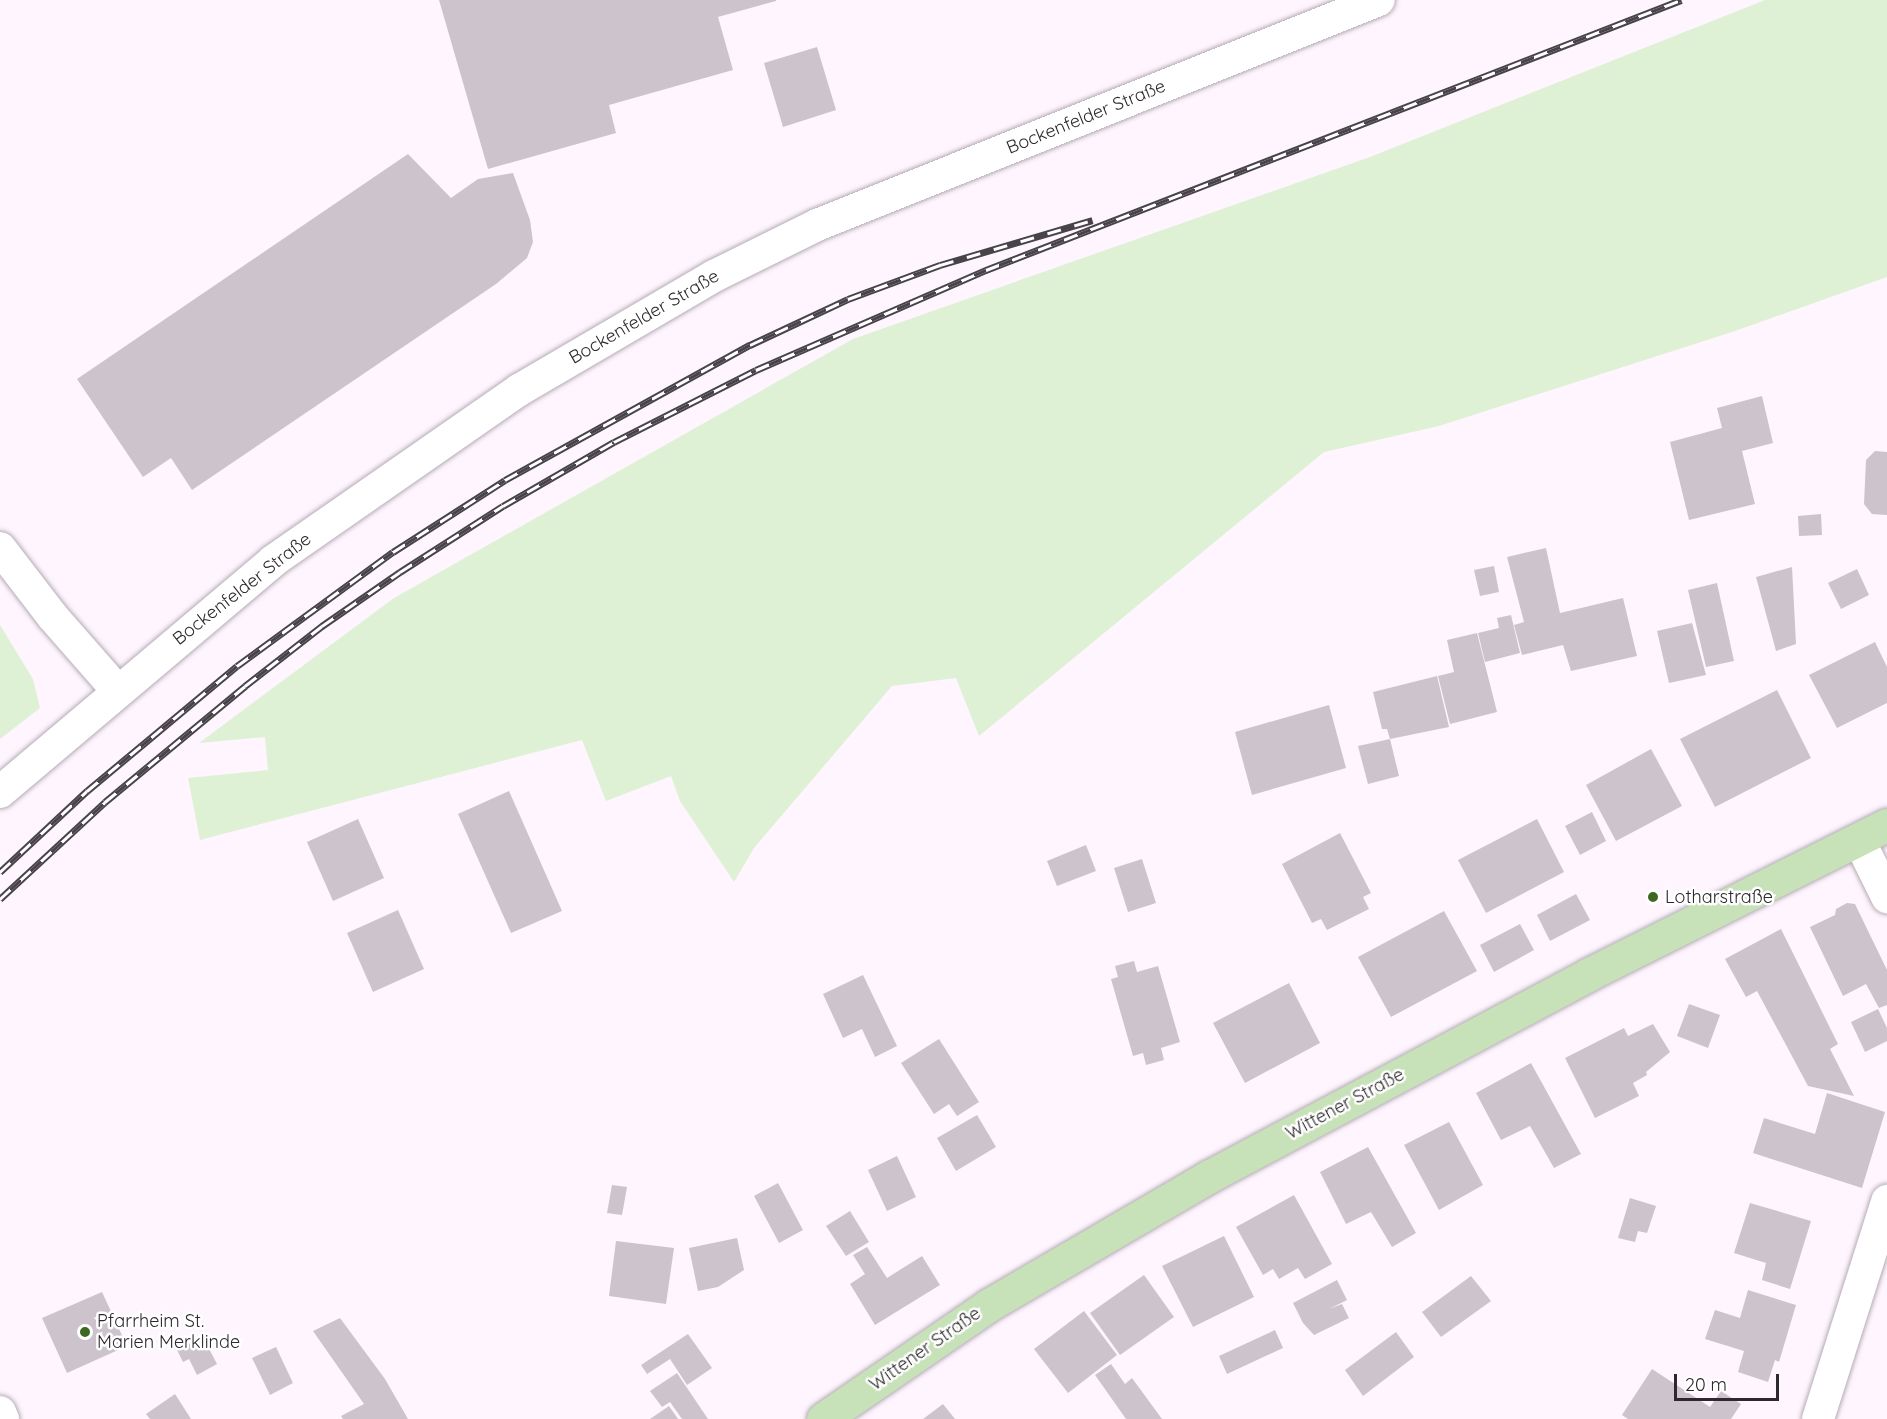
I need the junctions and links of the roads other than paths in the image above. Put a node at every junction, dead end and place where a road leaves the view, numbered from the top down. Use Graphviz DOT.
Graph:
graph roads {
  1 [pos="1379,0"];
  2 [pos="1335,8"];
  3 [pos="0,548"];
  4 [pos="117,690"];
  5 [pos="0,792"];
  6 [pos="1887,825"];
  7 [pos="1859,840"];
  8 [pos="1887,897"];
  9 [pos="1887,1201"];
  10 [pos="1822,1411"];
  11 [pos="0,1412"];
  12 [pos="3,1419"];
  13 [pos="823,1419"];
  1 -- 2 [label="street, Bockenfelder Straße"];
  2 -- 4 [label="street, Bockenfelder Straße"];
  3 -- 4 [label="street"];
  4 -- 5 [label="street, Bockenfelder Straße"];
  6 -- 7 [label="main road, Wittener Straße"];
  7 -- 8 [label="street"];
  7 -- 13 [label="main road, Wittener Straße"];
  9 -- 10 [label="street"];
  11 -- 12 [label="street"];
}
